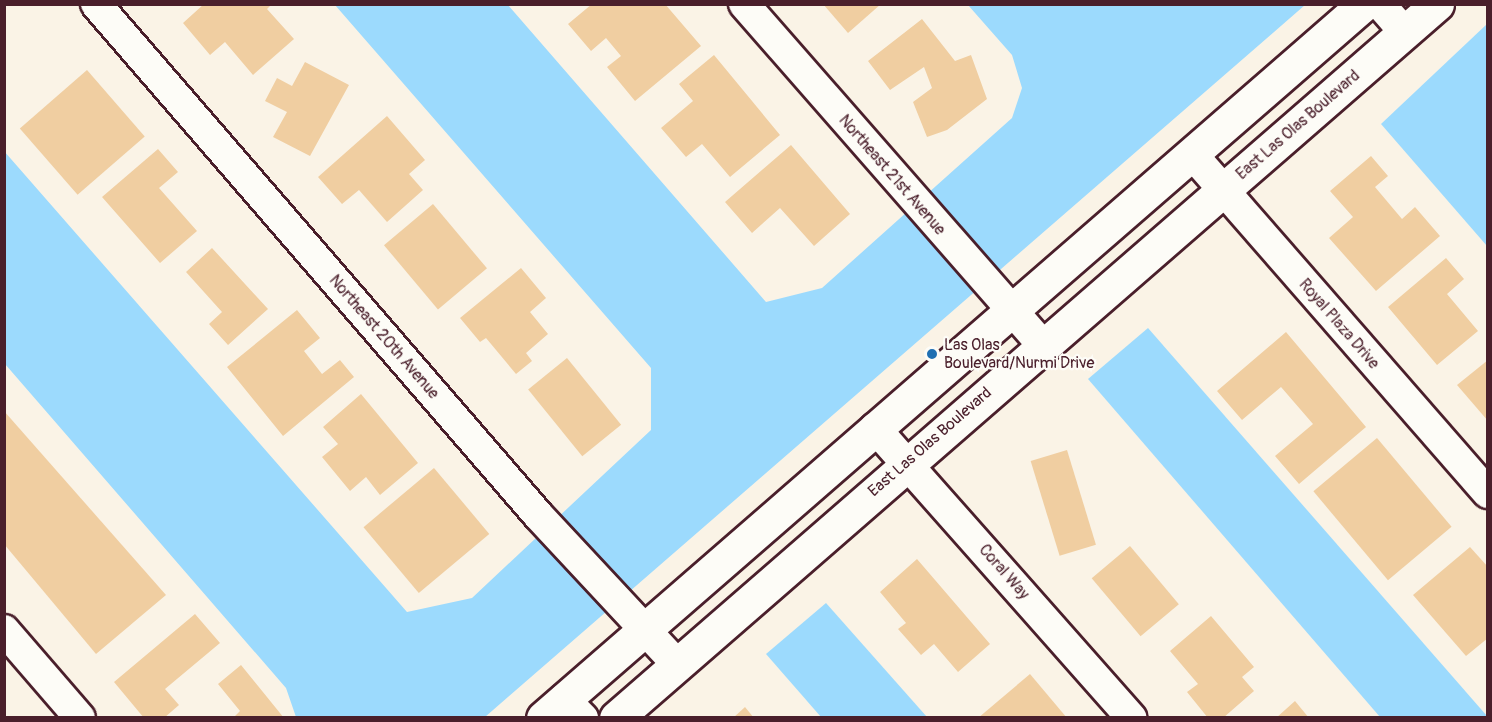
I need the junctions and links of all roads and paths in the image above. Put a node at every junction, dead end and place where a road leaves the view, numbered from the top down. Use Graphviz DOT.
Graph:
graph roads {
  1 [pos="96,4"];
  2 [pos="744,4"];
  3 [pos="1364,4"];
  4 [pos="1380,4"];
  5 [pos="1437,4"];
  6 [pos="1405,33"];
  7 [pos="1192,154"];
  8 [pos="1222,190"];
  9 [pos="1001,300"];
  10 [pos="1042,345"];
  11 [pos="875,428"];
  12 [pos="907,462"];
  13 [pos="1488,493"];
  14 [pos="635,622"];
  15 [pos="4,630"];
  16 [pos="678,665"];
  17 [pos="563,711"];
  18 [pos="80,717"];
  19 [pos="616,717"];
  20 [pos="1132,717"];
  1 -- 14 [label="street, Northeast 20th Avenue"];
  2 -- 9 [label="street, Northeast 21st Avenue"];
  3 -- 7 [label="main road"];
  4 -- 6 [label="street"];
  5 -- 6 [label="main road, East Las Olas Boulevard"];
  6 -- 8 [label="main road, East Las Olas Boulevard"];
  7 -- 8 [label="street, Royal Plaza Drive"];
  7 -- 9 [label="main road"];
  8 -- 10 [label="main road, East Las Olas Boulevard"];
  8 -- 13 [label="street, Royal Plaza Drive"];
  9 -- 10 [label="street, Northeast 21st Avenue"];
  9 -- 11 [label="main road"];
  10 -- 12 [label="main road, East Las Olas Boulevard"];
  11 -- 12 [label="street, Coral Way"];
  11 -- 14 [label="main road"];
  12 -- 16 [label="main road, East Las Olas Boulevard"];
  12 -- 20 [label="street, Coral Way"];
  14 -- 16 [label="street, Northeast 20th Avenue"];
  14 -- 17 [label="main road"];
  15 -- 18 [label="street"];
  16 -- 19 [label="main road, East Las Olas Boulevard"];
}
